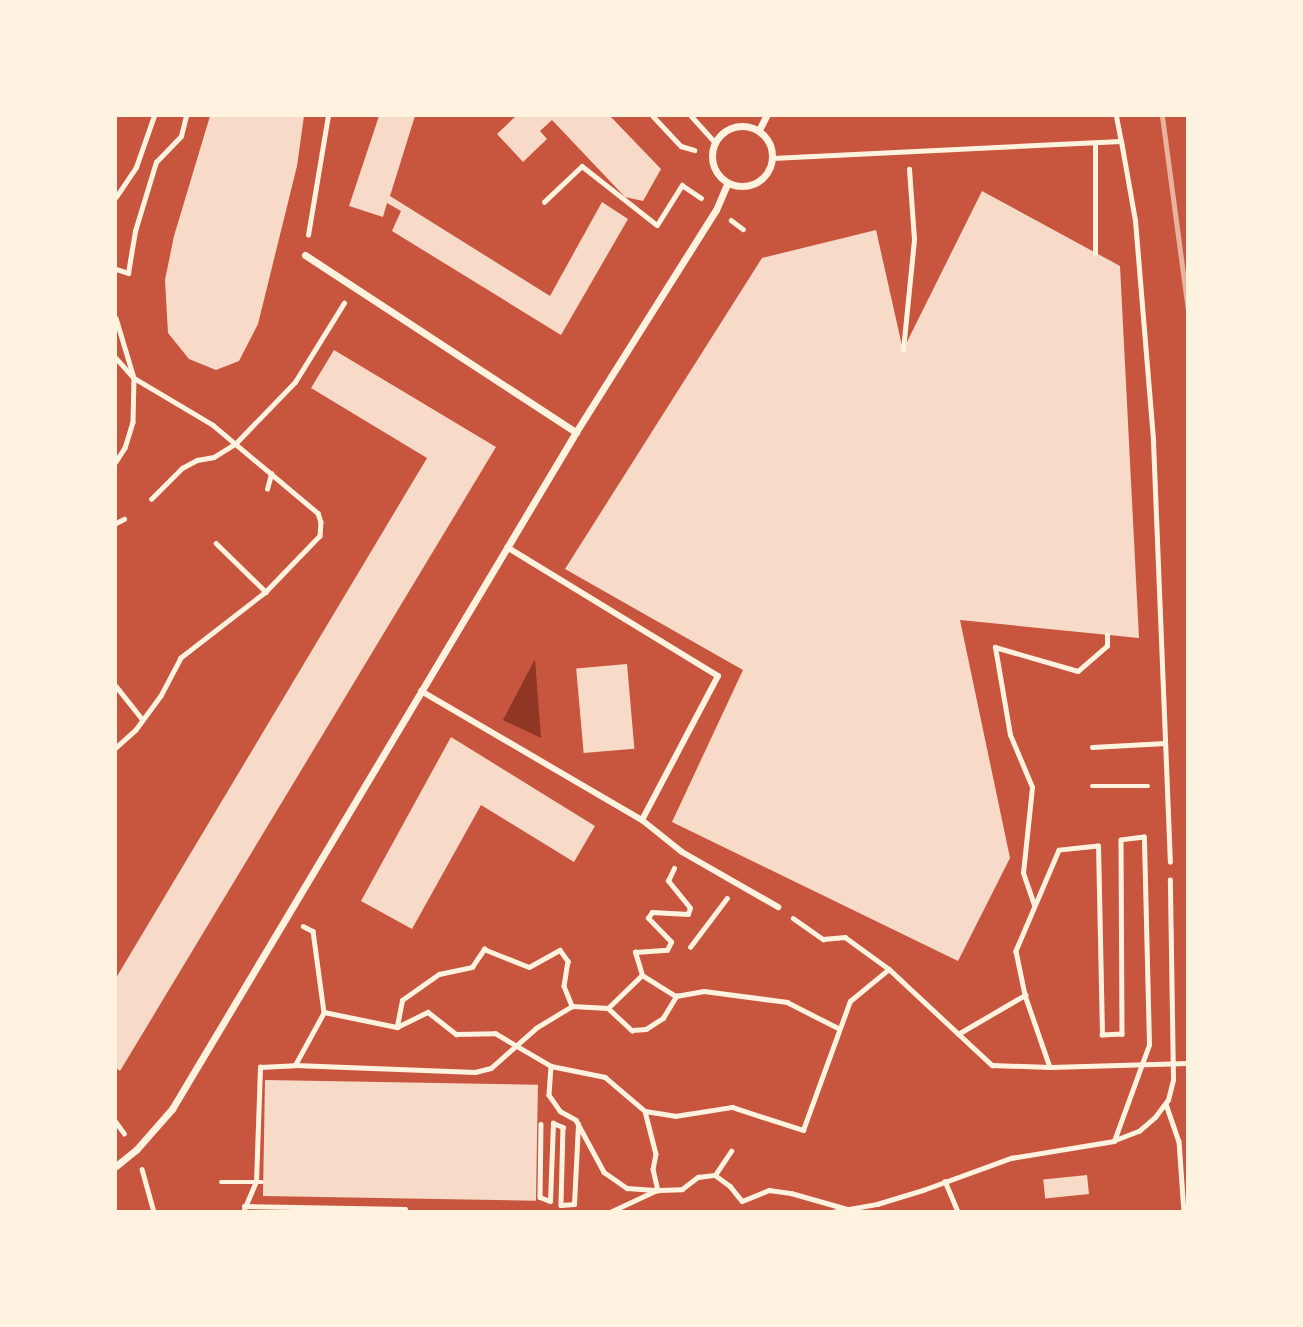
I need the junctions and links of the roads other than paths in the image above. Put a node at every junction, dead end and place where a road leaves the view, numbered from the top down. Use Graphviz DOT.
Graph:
graph roads {
  1 [pos="691,116"];
  2 [pos="766,116"];
  3 [pos="1116,116"];
  4 [pos="759,130"];
  5 [pos="1121,141"];
  6 [pos="715,143"];
  7 [pos="1095,143"];
  8 [pos="772,158"];
  9 [pos="728,182"];
  10 [pos="1095,253"];
  11 [pos="304,255"];
  12 [pos="576,432"];
  13 [pos="507,547"];
  14 [pos="421,691"];
  15 [pos="1165,743"];
  16 [pos="1091,747"];
  17 [pos="642,820"];
  18 [pos="1170,862"];
  19 [pos="778,907"];
  20 [pos="116,1166"];
  1 -- 6 [label="lane"];
  2 -- 4 [label="street"];
  3 -- 5 [label="lane"];
  4 -- 6 [label="street"];
  4 -- 8 [label="street"];
  5 -- 7 [label="lane"];
  5 -- 15 [label="lane"];
  6 -- 9 [label="street"];
  7 -- 8 [label="lane"];
  7 -- 10 [label="lane"];
  8 -- 9 [label="street"];
  9 -- 12 [label="street"];
  11 -- 12 [label="street"];
  12 -- 13 [label="street"];
  13 -- 14 [label="street"];
  13 -- 17 [label="street"];
  14 -- 17 [label="street"];
  14 -- 20 [label="street"];
  15 -- 16 [label="lane"];
  15 -- 18 [label="lane"];
  17 -- 19 [label="street"];
}
